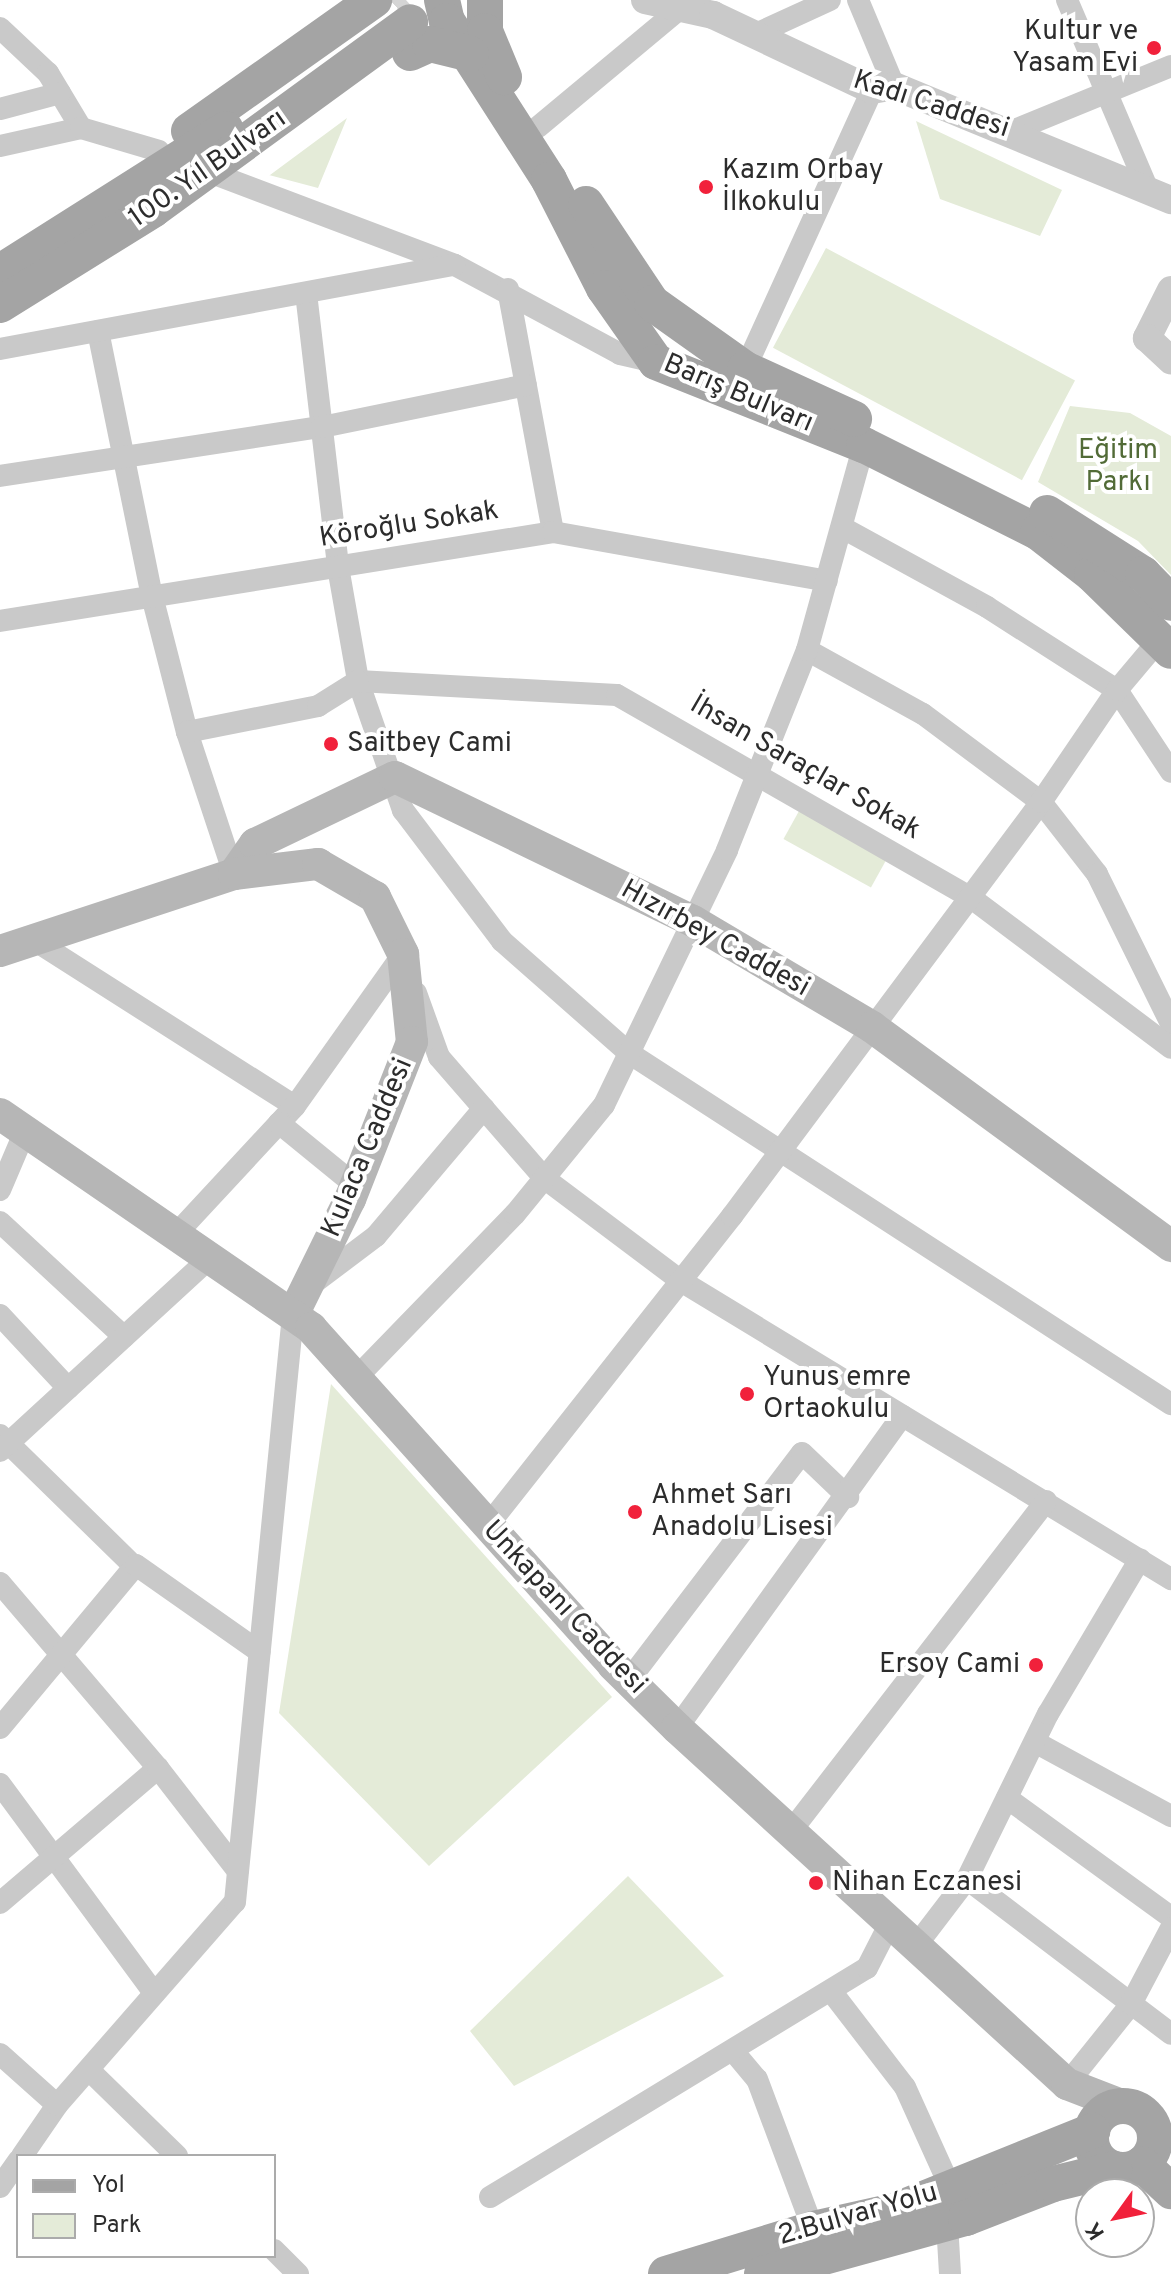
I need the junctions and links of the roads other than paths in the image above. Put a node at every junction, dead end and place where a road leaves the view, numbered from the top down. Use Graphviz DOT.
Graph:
graph roads {
  1 [pos="645,0"];
  2 [pos="830,0"];
  3 [pos="858,0"];
  4 [pos="1067,0"];
  5 [pos="710,8"];
  6 [pos="433,11"];
  7 [pos="677,11"];
  8 [pos="0,28"];
  9 [pos="758,33"];
  10 [pos="484,60"];
  11 [pos="1171,66"];
  12 [pos="883,88"];
  13 [pos="60,93"];
  14 [pos="1107,93"];
  15 [pos="0,109"];
  16 [pos="538,127"];
  17 [pos="81,128"];
  18 [pos="1012,131"];
  19 [pos="0,146"];
  20 [pos="159,151"];
  21 [pos="217,175"];
  22 [pos="1159,195"];
  23 [pos="144,199"];
  24 [pos="455,265"];
  25 [pos="0,272"];
  26 [pos="508,289"];
  27 [pos="1171,290"];
  28 [pos="306,293"];
  29 [pos="0,305"];
  30 [pos="98,331"];
  31 [pos="0,349"];
  32 [pos="1171,360"];
  33 [pos="656,362"];
  34 [pos="745,369"];
  35 [pos="526,385"];
  36 [pos="322,427"];
  37 [pos="864,445"];
  38 [pos="124,456"];
  39 [pos="0,476"];
  40 [pos="843,528"];
  41 [pos="553,532"];
  42 [pos="338,567"];
  43 [pos="827,581"];
  44 [pos="152,596"];
  45 [pos="1171,603"];
  46 [pos="0,621"];
  47 [pos="1165,645"];
  48 [pos="807,650"];
  49 [pos="358,681"];
  50 [pos="1117,690"];
  51 [pos="187,732"];
  52 [pos="1171,772"];
  53 [pos="758,773"];
  54 [pos="395,777"];
  55 [pos="1041,802"];
  56 [pos="234,874"];
  57 [pos="970,897"];
  58 [pos="693,921"];
  59 [pos="34,940"];
  60 [pos="0,951"];
  61 [pos="403,954"];
  62 [pos="1171,1024"];
  63 [pos="872,1027"];
  64 [pos="1171,1048"];
  65 [pos="629,1053"];
  66 [pos="295,1106"];
  67 [pos="484,1108"];
  68 [pos="12,1123"];
  69 [pos="279,1123"];
  70 [pos="783,1148"];
  71 [pos="544,1178"];
  72 [pos="355,1185"];
  73 [pos="0,1190"];
  74 [pos="0,1222"];
  75 [pos="175,1235"];
  76 [pos="1171,1246"];
  77 [pos="210,1258"];
  78 [pos="681,1281"];
  79 [pos="300,1302"];
  80 [pos="0,1315"];
  81 [pos="124,1337"];
  82 [pos="356,1378"];
  83 [pos="68,1388"];
  84 [pos="1171,1404"];
  85 [pos="902,1416"];
  86 [pos="3,1443"];
  87 [pos="848,1497"];
  88 [pos="1046,1501"];
  89 [pos="488,1525"];
  90 [pos="1140,1559"];
  91 [pos="135,1567"];
  92 [pos="1171,1579"];
  93 [pos="0,1583"];
  94 [pos="59,1652"];
  95 [pos="260,1652"];
  96 [pos="629,1680"];
  97 [pos="0,1728"];
  98 [pos="677,1728"];
  99 [pos="1035,1742"];
  100 [pos="158,1768"];
  101 [pos="0,1784"];
  102 [pos="1007,1798"];
  103 [pos="1171,1816"];
  104 [pos="791,1831"];
  105 [pos="54,1856"];
  106 [pos="238,1871"];
  107 [pos="967,1879"];
  108 [pos="0,1903"];
  109 [pos="1171,1917"];
  110 [pos="890,1923"];
  111 [pos="1171,1928"];
  112 [pos="915,1947"];
  113 [pos="831,1991"];
  114 [pos="154,1993"];
  115 [pos="1131,2004"];
  116 [pos="1171,2034"];
  117 [pos="734,2052"];
  118 [pos="0,2054"];
  119 [pos="89,2070"];
  120 [pos="1067,2084"];
  121 [pos="57,2105"];
  122 [pos="1126,2124"];
  123 [pos="23,2154"];
  124 [pos="175,2154"];
  125 [pos="16,2164"];
  126 [pos="1128,2166"];
  127 [pos="0,2187"];
  128 [pos="1171,2191"];
  129 [pos="490,2197"];
  130 [pos="949,2206"];
  131 [pos="813,2229"];
  132 [pos="276,2252"];
  133 [pos="298,2274"];
  134 [pos="666,2274"];
  135 [pos="762,2274"];
  136 [pos="950,2274"];
  1 -- 7 [label="street, Kadı Caddesi"];
  2 -- 9 [label="street"];
  3 -- 12 [label="street"];
  4 -- 14 [label="street"];
  5 -- 7 [label="street, Kadı Caddesi"];
  5 -- 9 [label="street, Kadı Caddesi"];
  6 -- 10 [label="main road, Barış Bulvarı"];
  6 -- 10 [label="main road"];
  6 -- 20 [label="main road"];
  6 -- 21 [label="main road"];
  6 -- 23 [label="main road, 100. Yıl Bulvarı"];
  7 -- 16 [label="street"];
  8 -- 13 [label="street"];
  9 -- 12 [label="street, Kadı Caddesi"];
  10 -- 16 [label="main road, Barış Bulvarı"];
  10 -- 33 [label="main road, Barış Bulvarı"];
  11 -- 14 [label="street"];
  12 -- 18 [label="street, Kadı Caddesi"];
  12 -- 34 [label="street"];
  13 -- 15 [label="street"];
  13 -- 17 [label="street"];
  14 -- 18 [label="street"];
  14 -- 22 [label="street"];
  16 -- 34 [label="main road, Barış Bulvarı"];
  17 -- 19 [label="street"];
  17 -- 20 [label="street"];
  18 -- 22 [label="street, Kadı Caddesi"];
  20 -- 23 [label="main road"];
  21 -- 23 [label="main road"];
  21 -- 24 [label="street"];
  23 -- 25 [label="main road, 100. Yıl Bulvarı"];
  23 -- 29 [label="main road, 100. Yıl Bulvarı"];
  24 -- 26 [label="street"];
  24 -- 28 [label="street"];
  26 -- 33 [label="street"];
  26 -- 35 [label="street"];
  27 -- 32 [label="street"];
  28 -- 30 [label="street"];
  28 -- 36 [label="street"];
  30 -- 31 [label="street"];
  30 -- 38 [label="street"];
  33 -- 37 [label="main road, Barış Bulvarı"];
  34 -- 45 [label="main road, Barış Bulvarı"];
  35 -- 36 [label="street"];
  35 -- 41 [label="street"];
  36 -- 38 [label="street"];
  36 -- 42 [label="street"];
  37 -- 40 [label="street"];
  37 -- 47 [label="main road, Barış Bulvarı"];
  38 -- 39 [label="street"];
  38 -- 44 [label="street"];
  40 -- 43 [label="street"];
  40 -- 50 [label="street"];
  41 -- 42 [label="street, Köroğlu Sokak"];
  41 -- 43 [label="street, Köroğlu Sokak"];
  42 -- 44 [label="street, Köroğlu Sokak"];
  42 -- 49 [label="street"];
  43 -- 48 [label="street"];
  44 -- 46 [label="street, Köroğlu Sokak"];
  44 -- 51 [label="street"];
  47 -- 50 [label="street"];
  48 -- 53 [label="street"];
  48 -- 55 [label="street"];
  49 -- 51 [label="street"];
  49 -- 53 [label="street, İhsan Saraçlar Sokak"];
  49 -- 54 [label="street"];
  50 -- 52 [label="street"];
  50 -- 55 [label="street"];
  51 -- 56 [label="street"];
  53 -- 57 [label="street, İhsan Saraçlar Sokak"];
  53 -- 58 [label="street"];
  54 -- 56 [label="main road"];
  54 -- 58 [label="main road, Hızırbey Caddesi"];
  54 -- 65 [label="street"];
  55 -- 57 [label="street"];
  55 -- 62 [label="street"];
  56 -- 59 [label="main road, Kulaca Caddesi"];
  56 -- 61 [label="main road, Kulaca Caddesi"];
  57 -- 63 [label="street"];
  57 -- 64 [label="street, İhsan Saraçlar Sokak"];
  58 -- 63 [label="main road, Hızırbey Caddesi"];
  58 -- 65 [label="street"];
  59 -- 60 [label="main road, Kulaca Caddesi"];
  59 -- 66 [label="street"];
  61 -- 66 [label="street"];
  61 -- 67 [label="street"];
  61 -- 72 [label="main road, Kulaca Caddesi"];
  63 -- 70 [label="street"];
  63 -- 76 [label="main road, Hızırbey Caddesi"];
  65 -- 70 [label="street"];
  65 -- 71 [label="street"];
  66 -- 69 [label="street"];
  67 -- 71 [label="street"];
  67 -- 79 [label="street"];
  68 -- 73 [label="street"];
  68 -- 75 [label="main road, Unkapanı Caddesi"];
  69 -- 72 [label="street"];
  69 -- 75 [label="street"];
  70 -- 78 [label="street"];
  70 -- 84 [label="street"];
  71 -- 78 [label="street"];
  71 -- 82 [label="street"];
  72 -- 79 [label="main road, Kulaca Caddesi"];
  74 -- 81 [label="street"];
  75 -- 77 [label="main road, Unkapanı Caddesi"];
  77 -- 79 [label="main road, Unkapanı Caddesi"];
  77 -- 81 [label="street"];
  78 -- 85 [label="street"];
  78 -- 89 [label="street"];
  79 -- 82 [label="main road, Unkapanı Caddesi"];
  79 -- 95 [label="street"];
  80 -- 83 [label="street"];
  81 -- 83 [label="street"];
  82 -- 89 [label="main road, Unkapanı Caddesi"];
  83 -- 86 [label="street"];
  85 -- 87 [label="street"];
  85 -- 88 [label="street"];
  86 -- 91 [label="street"];
  87 -- 96 [label="street"];
  87 -- 98 [label="street"];
  88 -- 90 [label="street"];
  88 -- 104 [label="street"];
  89 -- 96 [label="main road, Unkapanı Caddesi"];
  90 -- 92 [label="street"];
  90 -- 99 [label="street"];
  91 -- 94 [label="street"];
  91 -- 95 [label="street"];
  93 -- 94 [label="street"];
  94 -- 97 [label="street"];
  94 -- 100 [label="street"];
  95 -- 106 [label="street"];
  96 -- 98 [label="main road, Unkapanı Caddesi"];
  98 -- 104 [label="main road, Unkapanı Caddesi"];
  99 -- 102 [label="street"];
  99 -- 103 [label="street"];
  100 -- 105 [label="street"];
  100 -- 106 [label="street"];
  101 -- 105 [label="street"];
  102 -- 107 [label="street"];
  102 -- 109 [label="street"];
  104 -- 110 [label="main road, Unkapanı Caddesi"];
  105 -- 108 [label="street"];
  105 -- 114 [label="street"];
  106 -- 114 [label="street"];
  107 -- 112 [label="street"];
  107 -- 115 [label="street"];
  110 -- 112 [label="main road, Unkapanı Caddesi"];
  110 -- 113 [label="street"];
  111 -- 115 [label="street"];
  112 -- 120 [label="main road, Unkapanı Caddesi"];
  113 -- 117 [label="street"];
  113 -- 130 [label="street"];
  114 -- 119 [label="street"];
  115 -- 116 [label="street"];
  115 -- 120 [label="street"];
  117 -- 129 [label="street"];
  117 -- 131 [label="street"];
  118 -- 121 [label="street"];
  119 -- 121 [label="street"];
  119 -- 124 [label="street"];
  120 -- 122 [label="main road, Unkapanı Caddesi"];
  121 -- 123 [label="street"];
  122 -- 126 [label="main road"];
  122 -- 126 [label="main road"];
  122 -- 130 [label="main road, 2.Bulvar Yolu"];
  125 -- 127 [label="street"];
  126 -- 128 [label="main road"];
  126 -- 130 [label="main road, 2.Bulvar Yolu"];
  130 -- 131 [label="main road, 2.Bulvar Yolu"];
  130 -- 135 [label="main road, 2.Bulvar Yolu"];
  130 -- 136 [label="street"];
  131 -- 134 [label="main road, 2.Bulvar Yolu"];
  132 -- 133 [label="street"];
}
